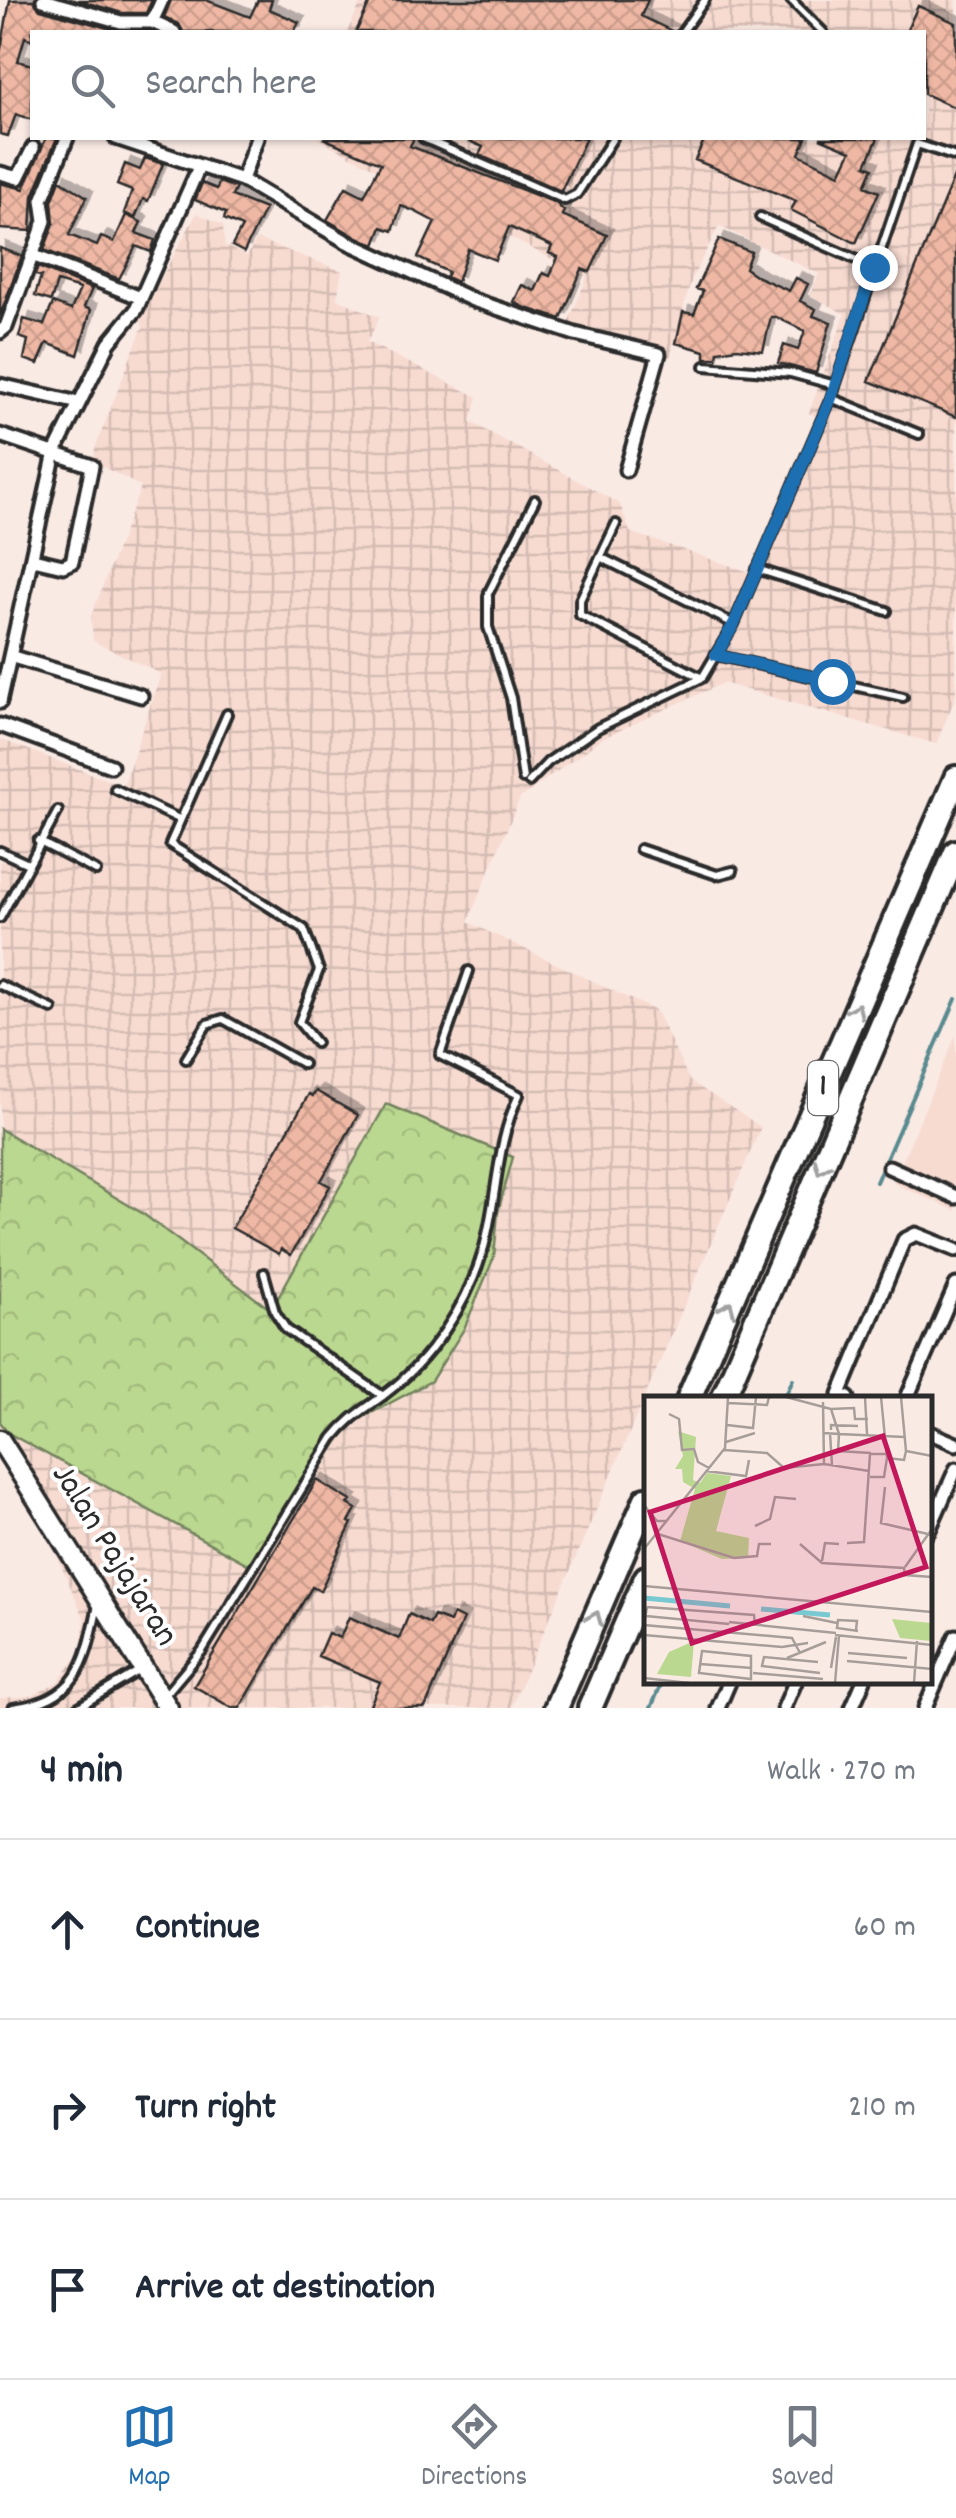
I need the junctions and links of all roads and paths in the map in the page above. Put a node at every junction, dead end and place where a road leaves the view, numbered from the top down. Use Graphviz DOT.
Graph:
graph roads {
  1 [pos="43,0"];
  2 [pos="162,0"];
  3 [pos="705,0"];
  4 [pos="792,0"];
  5 [pos="152,22"];
  6 [pos="120,27"];
  7 [pos="170,30"];
  8 [pos="683,30"];
  9 [pos="821,30"];
  10 [pos="66,140"];
  11 [pos="122,140"];
  12 [pos="257,140"];
  13 [pos="428,140"];
  14 [pos="612,140"];
  15 [pos="914,141"];
  16 [pos="33,148"];
  17 [pos="956,157"];
  18 [pos="200,167"];
  19 [pos="0,174"];
  20 [pos="242,180"];
  21 [pos="760,217"];
  22 [pos="32,255"];
  23 [pos="874,267"];
  24 [pos="141,298"];
  25 [pos="1,335"];
  26 [pos="705,366"];
  27 [pos="0,385"];
  28 [pos="835,385"];
  29 [pos="831,398"];
  30 [pos="79,403"];
  31 [pos="920,434"];
  32 [pos="0,435"];
  33 [pos="55,452"];
  34 [pos="626,470"];
  35 [pos="534,500"];
  36 [pos="616,524"];
  37 [pos="33,558"];
  38 [pos="602,558"];
  39 [pos="758,569"];
  40 [pos="887,611"];
  41 [pos="734,624"];
  42 [pos="716,655"];
  43 [pos="13,657"];
  44 [pos="702,678"];
  45 [pos="141,696"];
  46 [pos="903,697"];
  47 [pos="0,702"];
  48 [pos="227,714"];
  49 [pos="0,725"];
  50 [pos="112,766"];
  51 [pos="956,778"];
  52 [pos="115,789"];
  53 [pos="58,810"];
  54 [pos="179,819"];
  55 [pos="38,841"];
  56 [pos="640,849"];
  57 [pos="0,851"];
  58 [pos="956,852"];
  59 [pos="26,863"];
  60 [pos="96,871"];
  61 [pos="733,872"];
  62 [pos="0,918"];
  63 [pos="469,971"];
  64 [pos="0,985"];
  65 [pos="52,1009"];
  66 [pos="316,1043"];
  67 [pos="186,1060"];
  68 [pos="303,1064"];
  69 [pos="890,1167"];
  70 [pos="956,1197"];
  71 [pos="956,1250"];
  72 [pos="264,1273"];
  73 [pos="956,1286"];
  74 [pos="383,1396"];
  75 [pos="690,1396"];
  76 [pos="724,1396"];
  77 [pos="844,1396"];
  78 [pos="908,1396"];
  79 [pos="931,1433"];
  80 [pos="0,1440"];
  81 [pos="956,1444"];
  82 [pos="956,1469"];
  83 [pos="644,1504"];
  84 [pos="931,1525"];
  85 [pos="644,1583"];
  86 [pos="100,1597"];
  87 [pos="956,1636"];
  88 [pos="144,1667"];
  89 [pos="729,1683"];
  90 [pos="795,1683"];
  91 [pos="863,1683"];
  92 [pos="165,1703"];
  93 [pos="13,1708"];
  94 [pos="77,1708"];
  95 [pos="556,1708"];
  96 [pos="590,1708"];
  97 [pos="718,1708"];
  98 [pos="784,1708"];
  99 [pos="852,1708"];
  100 [pos="925,1708"];
  1 -- 6 [label="street"];
  2 -- 5 [label="street"];
  3 -- 8 [label="lane"];
  4 -- 9 [label="lane"];
  5 -- 6 [label="street"];
  5 -- 7 [label="street"];
  10 -- 22 [label="street"];
  11 -- 18 [label="street"];
  12 -- 20 [label="street"];
  13 -- 14 [label="lane"];
  15 -- 17 [label="lane"];
  15 -- 23 [label="lane"];
  16 -- 19 [label="street"];
  18 -- 20 [label="street"];
  18 -- 24 [label="street"];
  20 -- 34 [label="street"];
  21 -- 23 [label="lane"];
  22 -- 24 [label="street"];
  22 -- 25 [label="street"];
  23 -- 28 [label="lane"];
  24 -- 30 [label="street"];
  26 -- 28 [label="lane"];
  27 -- 30 [label="street"];
  28 -- 29 [label="lane"];
  29 -- 31 [label="lane"];
  29 -- 39 [label="lane"];
  30 -- 33 [label="street"];
  32 -- 33 [label="street"];
  33 -- 37 [label="street"];
  33 -- 37 [label="street"];
  35 -- 44 [label="lane"];
  36 -- 38 [label="lane"];
  37 -- 43 [label="street"];
  38 -- 41 [label="lane"];
  38 -- 44 [label="lane"];
  39 -- 40 [label="lane"];
  39 -- 41 [label="lane"];
  41 -- 42 [label="lane"];
  42 -- 44 [label="lane"];
  42 -- 46 [label="lane"];
  43 -- 45 [label="street"];
  43 -- 47 [label="street"];
  48 -- 54 [label="lane"];
  49 -- 50 [label="street"];
  75 -- 51 [label="highway, 1, one-way"];
  52 -- 54 [label="lane"];
  53 -- 55 [label="lane"];
  54 -- 66 [label="lane"];
  55 -- 59 [label="lane"];
  55 -- 60 [label="lane"];
  56 -- 61 [label="lane"];
  57 -- 59 [label="lane"];
  58 -- 76 [label="highway, 1, one-way"];
  59 -- 62 [label="lane"];
  63 -- 74 [label="lane"];
  64 -- 65 [label="lane"];
  67 -- 68 [label="lane"];
  69 -- 70 [label="street"];
  71 -- 77 [label="street"];
  72 -- 74 [label="lane"];
  73 -- 78 [label="street"];
  74 -- 92 [label="lane"];
  79 -- 81 [label="street"];
  80 -- 86 [label="main road, Jalan Pajajaran"];
  82 -- 84 [label="street"];
  95 -- 83 [label="highway, one-way"];
  85 -- 96 [label="highway"];
  86 -- 88 [label="main road, Jalan Pajajaran"];
  86 -- 93 [label="lane"];
  87 -- 100 [label="street"];
  88 -- 92 [label="main road, Jalan Pajajaran"];
  88 -- 94 [label="lane"];
  89 -- 97 [label="street"];
  90 -- 98 [label="street"];
  91 -- 99 [label="street"];
}
